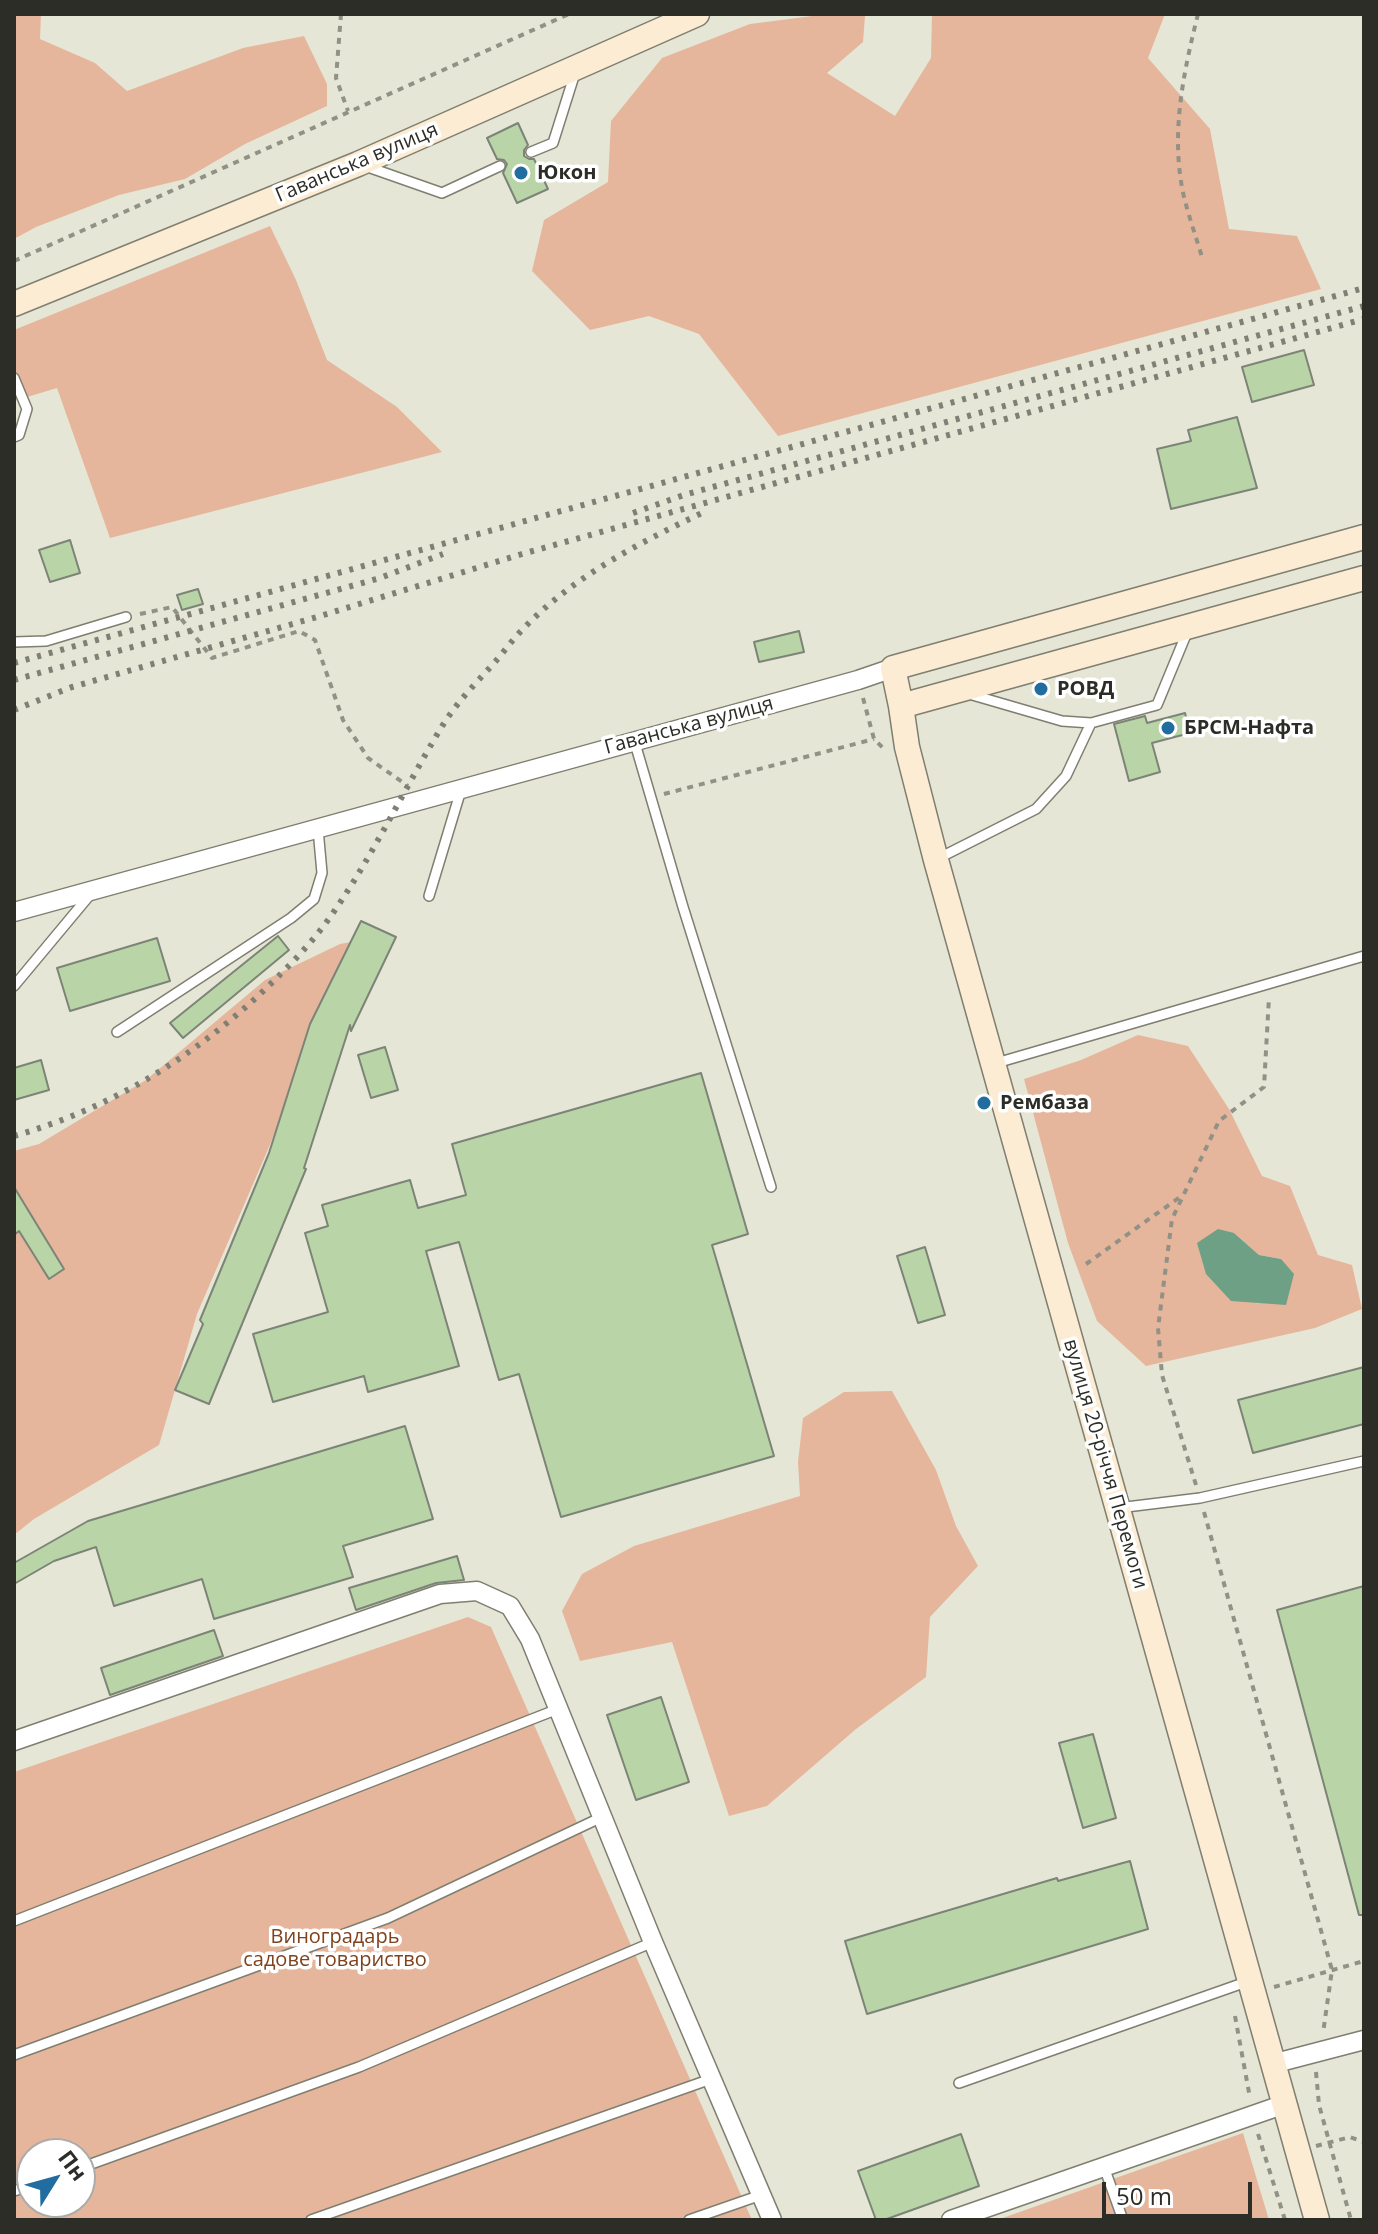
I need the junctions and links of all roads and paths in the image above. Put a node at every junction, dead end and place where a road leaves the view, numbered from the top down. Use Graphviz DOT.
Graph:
graph roads {
  1 [pos="341,14"];
  2 [pos="569,14"];
  3 [pos="697,14"];
  4 [pos="1198,14"];
  5 [pos="577,66"];
  6 [pos="348,111"];
  7 [pos="531,152"];
  8 [pos="358,164"];
  9 [pos="500,166"];
  10 [pos="1202,257"];
  11 [pos="14,261"];
  12 [pos="14,304"];
  13 [pos="14,378"];
  14 [pos="14,437"];
  15 [pos="1364,537"];
  16 [pos="1364,578"];
  17 [pos="126,617"];
  18 [pos="1190,626"];
  19 [pos="14,642"];
  20 [pos="893,668"];
  21 [pos="958,690"];
  22 [pos="901,706"];
  23 [pos="1091,723"];
  24 [pos="874,739"];
  25 [pos="634,740"];
  26 [pos="461,790"];
  27 [pos="651,798"];
  28 [pos="427,799"];
  29 [pos="318,829"];
  30 [pos="936,860"];
  31 [pos="94,890"];
  32 [pos="429,896"];
  33 [pos="14,912"];
  34 [pos="1364,956"];
  35 [pos="1270,983"];
  36 [pos="14,985"];
  37 [pos="117,1032"];
  38 [pos="993,1064"];
  39 [pos="771,1187"];
  40 [pos="1182,1195"];
  41 [pos="1086,1264"];
  42 [pos="1364,1461"];
  43 [pos="1200,1498"];
  44 [pos="1118,1508"];
  45 [pos="558,1709"];
  46 [pos="14,1741"];
  47 [pos="602,1817"];
  48 [pos="14,1921"];
  49 [pos="653,1942"];
  50 [pos="1364,1961"];
  51 [pos="1332,1970"];
  52 [pos="1251,1987"];
  53 [pos="1364,2040"];
  54 [pos="1314,2053"];
  55 [pos="14,2055"];
  56 [pos="1272,2064"];
  57 [pos="711,2079"];
  58 [pos="959,2083"];
  59 [pos="1285,2104"];
  60 [pos="1253,2116"];
  61 [pos="1330,2142"];
  62 [pos="1364,2142"];
  63 [pos="1298,2151"];
  64 [pos="96,2162"];
  65 [pos="1104,2167"];
  66 [pos="761,2195"];
  67 [pos="311,2220"];
  68 [pos="689,2220"];
  69 [pos="772,2220"];
  70 [pos="951,2220"];
  71 [pos="1123,2220"];
  72 [pos="1285,2220"];
  73 [pos="1317,2220"];
  74 [pos="1351,2220"];
  1 -- 6 [label="path"];
  2 -- 6 [label="path"];
  3 -- 5 [label="street, Гаванська вулиця"];
  4 -- 10 [label="path"];
  5 -- 7 [label="lane"];
  5 -- 8 [label="street, Гаванська вулиця"];
  6 -- 11 [label="path"];
  8 -- 9 [label="lane"];
  8 -- 12 [label="street, Гаванська вулиця"];
  13 -- 14 [label="lane"];
  15 -- 20 [label="street, Гаванська вулиця"];
  16 -- 18 [label="street"];
  17 -- 19 [label="lane"];
  17 -- 28 [label="path"];
  18 -- 21 [label="street"];
  18 -- 23 [label="lane"];
  20 -- 22 [label="street, вулиця 20-річчя Перемоги"];
  20 -- 25 [label="street, Гаванська вулиця"];
  21 -- 22 [label="street"];
  21 -- 23 [label="lane"];
  22 -- 30 [label="street, вулиця 20-річчя Перемоги"];
  23 -- 30 [label="lane"];
  24 -- 27 [label="path"];
  25 -- 26 [label="street, Гаванська вулиця"];
  25 -- 27 [label="lane"];
  26 -- 28 [label="street, Гаванська вулиця"];
  26 -- 32 [label="lane"];
  27 -- 39 [label="lane"];
  28 -- 29 [label="street, Гаванська вулиця"];
  29 -- 31 [label="street, Гаванська вулиця"];
  29 -- 37 [label="lane"];
  30 -- 38 [label="street, вулиця 20-річчя Перемоги"];
  31 -- 33 [label="street, Гаванська вулиця"];
  31 -- 36 [label="lane"];
  34 -- 35 [label="lane"];
  35 -- 38 [label="lane"];
  35 -- 40 [label="path"];
  38 -- 44 [label="street, вулиця 20-річчя Перемоги"];
  40 -- 41 [label="path"];
  40 -- 43 [label="path"];
  42 -- 43 [label="lane"];
  43 -- 44 [label="lane"];
  43 -- 51 [label="path"];
  44 -- 52 [label="street, вулиця 20-річчя Перемоги"];
  45 -- 46 [label="street"];
  45 -- 47 [label="street"];
  45 -- 48 [label="lane"];
  47 -- 49 [label="street"];
  47 -- 55 [label="lane"];
  49 -- 57 [label="street"];
  49 -- 64 [label="lane"];
  50 -- 51 [label="path"];
  51 -- 52 [label="path"];
  51 -- 54 [label="path"];
  52 -- 56 [label="street, вулиця 20-річчя Перемоги"];
  52 -- 58 [label="lane"];
  53 -- 54 [label="street"];
  54 -- 56 [label="street"];
  54 -- 61 [label="path"];
  56 -- 59 [label="street, вулиця 20-річчя Перемоги"];
  57 -- 66 [label="street"];
  57 -- 67 [label="lane"];
  59 -- 60 [label="street"];
  59 -- 63 [label="street, вулиця 20-річчя Перемоги"];
  60 -- 65 [label="street"];
  60 -- 72 [label="path"];
  61 -- 62 [label="path"];
  61 -- 63 [label="path"];
  61 -- 74 [label="path"];
  63 -- 73 [label="street, вулиця 20-річчя Перемоги"];
  65 -- 70 [label="street"];
  65 -- 71 [label="lane"];
  66 -- 68 [label="lane"];
  66 -- 69 [label="street"];
}
